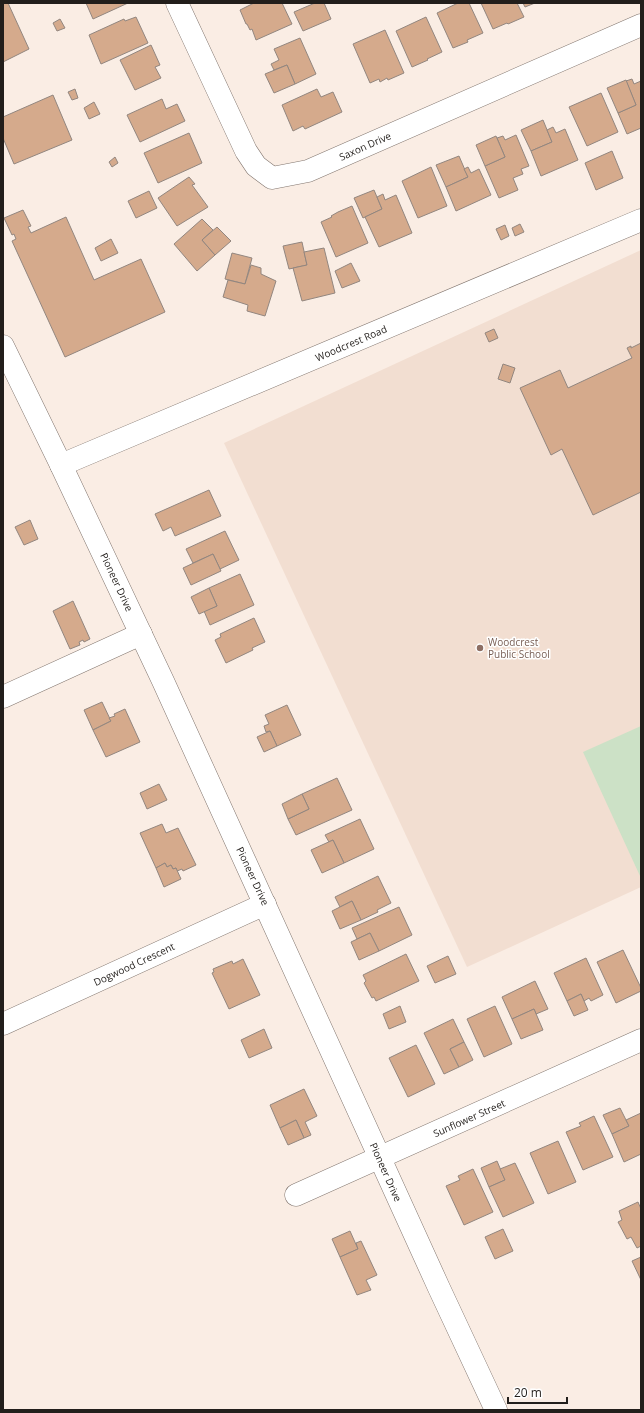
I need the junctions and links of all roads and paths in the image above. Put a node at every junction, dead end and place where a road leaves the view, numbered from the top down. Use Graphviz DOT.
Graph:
graph roads {
  1 [pos="177,3"];
  2 [pos="641,25"];
  3 [pos="641,220"];
  4 [pos="3,346"];
  5 [pos="62,465"];
  6 [pos="141,634"];
  7 [pos="3,697"];
  8 [pos="265,904"];
  9 [pos="3,1024"];
  10 [pos="641,1040"];
  11 [pos="380,1158"];
  12 [pos="296,1195"];
  13 [pos="496,1410"];
  1 -- 2 [label="street, Saxon Drive"];
  3 -- 5 [label="street, Woodcrest Road"];
  4 -- 5 [label="street, Pioneer Drive"];
  5 -- 6 [label="street, Pioneer Drive"];
  6 -- 7 [label="street"];
  6 -- 8 [label="street, Pioneer Drive"];
  8 -- 9 [label="street, Dogwood Crescent"];
  8 -- 11 [label="street, Pioneer Drive"];
  10 -- 11 [label="street, Sunflower Street"];
  11 -- 12 [label="street, Sunflower Street"];
  11 -- 13 [label="street, Pioneer Drive"];
}
